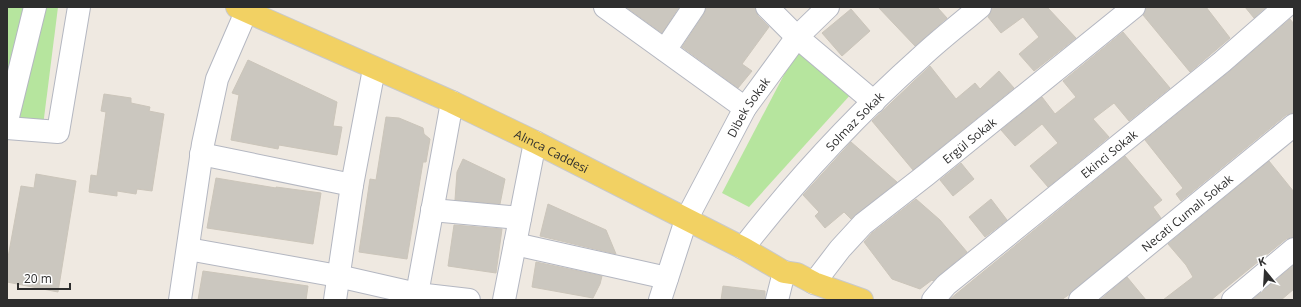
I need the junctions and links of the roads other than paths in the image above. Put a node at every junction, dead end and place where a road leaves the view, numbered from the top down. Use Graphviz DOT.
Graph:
graph roads {
  1 [pos="35,7"];
  2 [pos="79,7"];
  3 [pos="605,7"];
  4 [pos="694,7"];
  5 [pos="766,7"];
  6 [pos="828,7"];
  7 [pos="980,7"];
  8 [pos="1134,7"];
  9 [pos="1285,7"];
  10 [pos="241,10"];
  11 [pos="797,37"];
  12 [pos="665,50"];
  13 [pos="374,69"];
  14 [pos="452,102"];
  15 [pos="874,102"];
  16 [pos="746,108"];
  17 [pos="7,121"];
  18 [pos="1294,125"];
  19 [pos="7,128"];
  20 [pos="535,142"];
  21 [pos="201,154"];
  22 [pos="352,185"];
  23 [pos="432,210"];
  24 [pos="520,218"];
  25 [pos="686,220"];
  26 [pos="515,244"];
  27 [pos="743,248"];
  28 [pos="188,249"];
  29 [pos="1294,249"];
  30 [pos="784,272"];
  31 [pos="338,276"];
  32 [pos="668,278"];
  33 [pos="814,283"];
  34 [pos="417,294"];
  35 [pos="180,300"];
  36 [pos="335,300"];
  37 [pos="469,300"];
  38 [pos="504,300"];
  39 [pos="660,300"];
  40 [pos="778,300"];
  41 [pos="862,300"];
  42 [pos="933,300"];
  43 [pos="1080,300"];
  44 [pos="1233,300"];
  1 -- 17 [label="street"];
  2 -- 19 [label="street"];
  3 -- 12 [label="street"];
  4 -- 12 [label="street"];
  5 -- 11 [label="street"];
  6 -- 11 [label="street, Dibek Sokak"];
  7 -- 15 [label="street, Solmaz Sokak"];
  8 -- 33 [label="street, Ergül Sokak"];
  9 -- 42 [label="street, Ekinci Sokak"];
  10 -- 13 [label="main road, Alınca Caddesi"];
  10 -- 21 [label="street"];
  11 -- 15 [label="street"];
  11 -- 16 [label="street, Dibek Sokak"];
  12 -- 16 [label="street"];
  13 -- 14 [label="main road, Alınca Caddesi"];
  13 -- 22 [label="street"];
  14 -- 20 [label="main road, Alınca Caddesi"];
  14 -- 23 [label="street"];
  15 -- 27 [label="street, Solmaz Sokak"];
  16 -- 25 [label="street, Dibek Sokak"];
  18 -- 43 [label="street, Necati Cumalı Sokak"];
  20 -- 24 [label="street"];
  20 -- 25 [label="main road, Alınca Caddesi"];
  21 -- 22 [label="street"];
  21 -- 28 [label="street"];
  22 -- 31 [label="street"];
  23 -- 24 [label="street"];
  23 -- 34 [label="street"];
  24 -- 26 [label="street"];
  25 -- 27 [label="main road, Alınca Caddesi"];
  25 -- 32 [label="street, Dibek Sokak"];
  26 -- 32 [label="street"];
  26 -- 38 [label="street"];
  27 -- 30 [label="main road, Alınca Caddesi"];
  28 -- 31 [label="street"];
  28 -- 35 [label="street"];
  29 -- 44 [label="street"];
  30 -- 33 [label="main road, Alınca Caddesi"];
  30 -- 40 [label="street"];
  31 -- 34 [label="street"];
  31 -- 36 [label="street"];
  32 -- 39 [label="street, Dibek Sokak"];
  33 -- 41 [label="main road, Alınca Caddesi"];
  34 -- 37 [label="street"];
}
